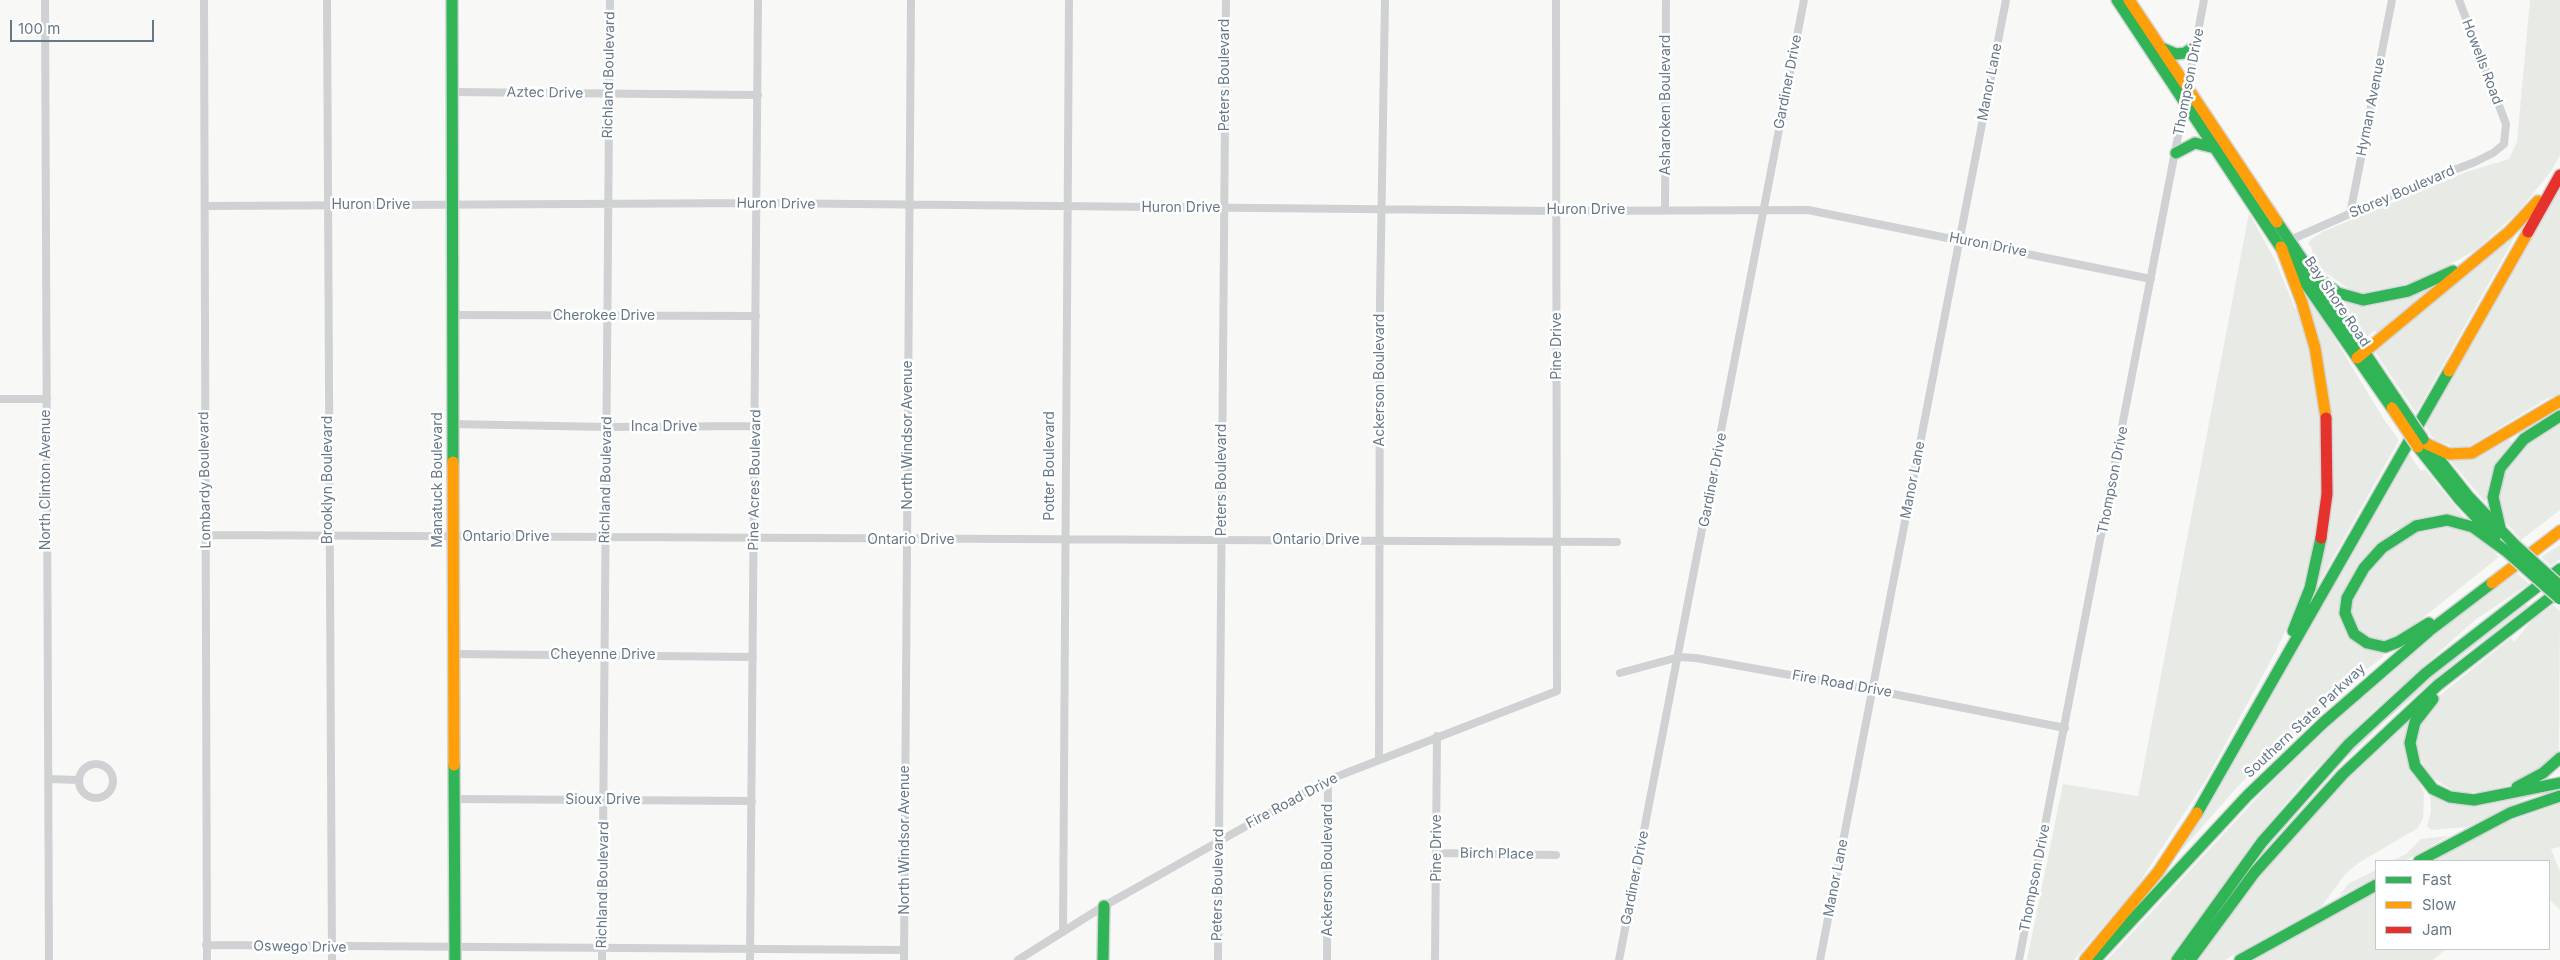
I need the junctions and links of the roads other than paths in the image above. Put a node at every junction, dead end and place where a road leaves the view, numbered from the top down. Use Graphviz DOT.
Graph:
graph roads {
  1 [pos="45,0"];
  2 [pos="204,0"];
  3 [pos="327,0"];
  4 [pos="452,0"];
  5 [pos="610,0"];
  6 [pos="758,0"];
  7 [pos="911,0"];
  8 [pos="1069,0"];
  9 [pos="1226,0"];
  10 [pos="1385,0"];
  11 [pos="1556,0"];
  12 [pos="1666,0"];
  13 [pos="1804,0"];
  14 [pos="2006,0"];
  15 [pos="2117,0"];
  16 [pos="2129,0"];
  17 [pos="2204,0"];
  18 [pos="2392,0"];
  19 [pos="2459,0"];
  20 [pos="2195,46"];
  21 [pos="2162,48"];
  22 [pos="2188,88"];
  23 [pos="452,92"];
  24 [pos="608,94"];
  25 [pos="758,95"];
  26 [pos="2185,102"];
  27 [pos="2506,124"];
  28 [pos="2215,148"];
  29 [pos="2176,153"];
  30 [pos="2560,175"];
  31 [pos="452,204"];
  32 [pos="608,204"];
  33 [pos="757,204"];
  34 [pos="329,205"];
  35 [pos="205,206"];
  36 [pos="910,206"];
  37 [pos="1067,207"];
  38 [pos="1224,208"];
  39 [pos="1382,209"];
  40 [pos="1764,209"];
  41 [pos="1665,210"];
  42 [pos="1557,211"];
  43 [pos="2350,214"];
  44 [pos="1958,240"];
  45 [pos="2283,244"];
  46 [pos="2474,260"];
  47 [pos="2312,274"];
  48 [pos="2151,279"];
  49 [pos="452,315"];
  50 [pos="608,316"];
  51 [pos="756,316"];
  52 [pos="2360,355"];
  53 [pos="0,399"];
  54 [pos="47,399"];
  55 [pos="2560,401"];
  56 [pos="2560,416"];
  57 [pos="452,424"];
  58 [pos="755,426"];
  59 [pos="607,427"];
  60 [pos="2423,444"];
  61 [pos="2560,531"];
  62 [pos="2501,532"];
  63 [pos="206,536"];
  64 [pos="328,536"];
  65 [pos="453,536"];
  66 [pos="605,537"];
  67 [pos="754,539"];
  68 [pos="908,540"];
  69 [pos="1065,540"];
  70 [pos="1381,540"];
  71 [pos="1558,540"];
  72 [pos="1222,541"];
  73 [pos="1617,542"];
  74 [pos="2511,548"];
  75 [pos="2560,569"];
  76 [pos="2560,586"];
  77 [pos="2560,590"];
  78 [pos="2560,599"];
  79 [pos="2456,608"];
  80 [pos="2479,652"];
  81 [pos="454,654"];
  82 [pos="604,656"];
  83 [pos="753,656"];
  84 [pos="1679,657"];
  85 [pos="1620,673"];
  86 [pos="1873,690"];
  87 [pos="1557,691"];
  88 [pos="2258,707"];
  89 [pos="2065,728"];
  90 [pos="1437,736"];
  91 [pos="2560,758"];
  92 [pos="1379,759"];
  93 [pos="49,779"];
  94 [pos="79,780"];
  95 [pos="1328,780"];
  96 [pos="2560,783"];
  97 [pos="2502,795"];
  98 [pos="2560,796"];
  99 [pos="454,799"];
  100 [pos="604,800"];
  101 [pos="752,801"];
  102 [pos="1219,840"];
  103 [pos="1437,853"];
  104 [pos="1556,855"];
  105 [pos="2421,860"];
  106 [pos="2375,886"];
  107 [pos="1104,906"];
  108 [pos="1063,932"];
  109 [pos="206,945"];
  110 [pos="332,947"];
  111 [pos="602,948"];
  112 [pos="750,949"];
  113 [pos="904,950"];
  114 [pos="455,954"];
  115 [pos="49,960"];
  116 [pos="206,960"];
  117 [pos="332,960"];
  118 [pos="602,960"];
  119 [pos="750,960"];
  120 [pos="904,960"];
  121 [pos="1018,960"];
  122 [pos="1103,960"];
  123 [pos="1218,960"];
  124 [pos="1327,960"];
  125 [pos="1436,960"];
  126 [pos="1619,960"];
  127 [pos="1820,960"];
  128 [pos="2019,960"];
  129 [pos="2085,960"];
  130 [pos="2095,960"];
  131 [pos="2177,960"];
  132 [pos="2190,960"];
  133 [pos="2240,960"];
  1 -- 54 [label="street, North Clinton Avenue"];
  2 -- 35 [label="street, Lombardy Boulevard"];
  3 -- 34 [label="street, Brooklyn Boulevard"];
  4 -- 23 [label="main road, Manatuck Boulevard"];
  5 -- 24 [label="street, Richland Boulevard"];
  6 -- 25 [label="street, Pine Acres Boulevard"];
  7 -- 36 [label="street, North Windsor Avenue"];
  8 -- 37 [label="street, Potter Boulevard"];
  9 -- 38 [label="street, Peters Boulevard"];
  10 -- 39 [label="street, Ackerson Boulevard"];
  11 -- 42 [label="street, Pine Drive"];
  12 -- 41 [label="street, Asharoken Boulevard"];
  13 -- 40 [label="street, Gardiner Drive"];
  14 -- 44 [label="street, Manor Lane"];
  15 -- 26 [label="main road, Bay Shore Road"];
  16 -- 21 [label="main road, Bay Shore Road"];
  17 -- 20 [label="street, Thompson Drive"];
  18 -- 43 [label="street, Hyman Avenue"];
  19 -- 27 [label="street, Howells Road"];
  20 -- 21 [label="main road"];
  20 -- 22 [label="street, Thompson Drive"];
  21 -- 22 [label="main road, Bay Shore Road"];
  22 -- 26 [label="street, Thompson Drive"];
  22 -- 45 [label="main road, Bay Shore Road"];
  23 -- 24 [label="street, Aztec Drive"];
  23 -- 31 [label="main road, Manatuck Boulevard"];
  24 -- 25 [label="street, Aztec Drive"];
  24 -- 32 [label="street, Richland Boulevard"];
  25 -- 33 [label="street, Pine Acres Boulevard"];
  26 -- 28 [label="main road, Bay Shore Road"];
  26 -- 29 [label="street, Thompson Drive"];
  27 -- 43 [label="street, Storey Boulevard"];
  28 -- 29 [label="main road"];
  28 -- 45 [label="main road, Bay Shore Road"];
  29 -- 48 [label="street, Thompson Drive"];
  30 -- 46 [label="main road"];
  30 -- 88 [label="main road"];
  31 -- 32 [label="street, Huron Drive"];
  31 -- 34 [label="street, Huron Drive"];
  31 -- 49 [label="main road, Manatuck Boulevard"];
  32 -- 33 [label="street, Huron Drive"];
  32 -- 50 [label="street, Richland Boulevard"];
  33 -- 36 [label="street, Huron Drive"];
  33 -- 51 [label="street, Pine Acres Boulevard"];
  34 -- 35 [label="street, Huron Drive"];
  34 -- 64 [label="street, Brooklyn Boulevard"];
  35 -- 63 [label="street, Lombardy Boulevard"];
  36 -- 37 [label="street, Huron Drive"];
  36 -- 68 [label="street, North Windsor Avenue"];
  37 -- 38 [label="street, Huron Drive"];
  37 -- 69 [label="street, Potter Boulevard"];
  38 -- 39 [label="street, Huron Drive"];
  38 -- 72 [label="street, Peters Boulevard"];
  39 -- 42 [label="street, Huron Drive"];
  39 -- 70 [label="street, Ackerson Boulevard"];
  40 -- 41 [label="street, Huron Drive"];
  40 -- 44 [label="street, Huron Drive"];
  40 -- 84 [label="street, Gardiner Drive"];
  41 -- 42 [label="street, Huron Drive"];
  42 -- 71 [label="street, Pine Drive"];
  43 -- 45 [label="street, Storey Boulevard"];
  44 -- 48 [label="street, Huron Drive"];
  44 -- 86 [label="street, Manor Lane"];
  45 -- 47 [label="main road, Bay Shore Road"];
  45 -- 52 [label="main road, Bay Shore Road"];
  45 -- 88 [label="main road"];
  46 -- 47 [label="main road"];
  46 -- 52 [label="main road"];
  47 -- 52 [label="main road, Bay Shore Road"];
  48 -- 89 [label="street, Thompson Drive"];
  49 -- 50 [label="street, Cherokee Drive"];
  49 -- 57 [label="main road, Manatuck Boulevard"];
  50 -- 51 [label="street, Cherokee Drive"];
  50 -- 59 [label="street, Richland Boulevard"];
  51 -- 58 [label="street, Pine Acres Boulevard"];
  52 -- 60 [label="main road, Bay Shore Road, bridge"];
  53 -- 54 [label="street"];
  54 -- 93 [label="street, North Clinton Avenue"];
  55 -- 60 [label="main road"];
  56 -- 62 [label="main road"];
  57 -- 59 [label="street, Inca Drive"];
  57 -- 65 [label="main road, Manatuck Boulevard"];
  58 -- 59 [label="street, Inca Drive"];
  58 -- 67 [label="street, Pine Acres Boulevard"];
  59 -- 66 [label="street, Richland Boulevard"];
  60 -- 62 [label="main road, Bay Shore Road"];
  60 -- 74 [label="main road, Bay Shore Road"];
  61 -- 79 [label="main road, Southern State Parkway"];
  62 -- 74 [label="main road, Bay Shore Road"];
  63 -- 64 [label="street, Ontario Drive"];
  63 -- 109 [label="street, Lombardy Boulevard"];
  64 -- 65 [label="street, Ontario Drive"];
  64 -- 110 [label="street, Brooklyn Boulevard"];
  65 -- 66 [label="street, Ontario Drive"];
  65 -- 81 [label="main road, Manatuck Boulevard"];
  66 -- 67 [label="street, Ontario Drive"];
  66 -- 82 [label="street, Richland Boulevard"];
  67 -- 68 [label="street, Ontario Drive"];
  67 -- 83 [label="street, Pine Acres Boulevard"];
  68 -- 69 [label="street, Ontario Drive"];
  68 -- 113 [label="street, North Windsor Avenue"];
  69 -- 72 [label="street, Ontario Drive"];
  69 -- 108 [label="street, Potter Boulevard"];
  70 -- 71 [label="street, Ontario Drive"];
  70 -- 72 [label="street, Ontario Drive"];
  70 -- 92 [label="street, Ackerson Boulevard"];
  71 -- 73 [label="street, Ontario Drive"];
  71 -- 87 [label="street, Pine Drive"];
  72 -- 102 [label="street, Peters Boulevard"];
  74 -- 76 [label="main road, Bay Shore Road, bridge"];
  74 -- 78 [label="main road, Bay Shore Road, bridge"];
  74 -- 79 [label="main road"];
  75 -- 131 [label="main road"];
  77 -- 80 [label="main road"];
  79 -- 130 [label="main road, Southern State Parkway"];
  80 -- 97 [label="main road"];
  80 -- 132 [label="main road"];
  81 -- 82 [label="street, Cheyenne Drive"];
  81 -- 99 [label="main road, Manatuck Boulevard"];
  82 -- 83 [label="street, Cheyenne Drive"];
  82 -- 100 [label="street, Richland Boulevard"];
  83 -- 101 [label="street, Pine Acres Boulevard"];
  84 -- 85 [label="street, Fire Road Drive"];
  84 -- 86 [label="street, Fire Road Drive"];
  84 -- 126 [label="street, Gardiner Drive"];
  86 -- 89 [label="street, Fire Road Drive"];
  86 -- 127 [label="street, Manor Lane"];
  87 -- 90 [label="street, Fire Road Drive"];
  88 -- 129 [label="main road"];
  89 -- 128 [label="street, Thompson Drive"];
  90 -- 92 [label="street, Fire Road Drive"];
  90 -- 103 [label="street, Pine Drive"];
  91 -- 97 [label="main road"];
  92 -- 95 [label="street, Fire Road Drive"];
  93 -- 94 [label="street"];
  93 -- 115 [label="street, North Clinton Avenue"];
  94 -- 94 [label="street"];
  95 -- 102 [label="street, Fire Road Drive"];
  95 -- 124 [label="street, Ackerson Boulevard"];
  96 -- 97 [label="main road"];
  98 -- 105 [label="main road"];
  99 -- 100 [label="street, Sioux Drive"];
  99 -- 114 [label="main road, Manatuck Boulevard"];
  100 -- 101 [label="street, Sioux Drive"];
  100 -- 111 [label="street, Richland Boulevard"];
  101 -- 112 [label="street, Pine Acres Boulevard"];
  102 -- 107 [label="street, Fire Road Drive"];
  102 -- 123 [label="street, Peters Boulevard"];
  103 -- 104 [label="street, Birch Place"];
  103 -- 125 [label="street, Pine Drive"];
  106 -- 133 [label="main road"];
  107 -- 108 [label="street, Fire Road Drive"];
  107 -- 122 [label="main road"];
  108 -- 121 [label="street, Fire Road Drive"];
  109 -- 110 [label="street, Oswego Drive"];
  109 -- 116 [label="street, Lombardy Boulevard"];
  110 -- 114 [label="street, Oswego Drive"];
  110 -- 117 [label="street, Brooklyn Boulevard"];
  111 -- 112 [label="street, Oswego Drive"];
  111 -- 114 [label="street, Oswego Drive"];
  111 -- 118 [label="street, Richland Boulevard"];
  112 -- 113 [label="street, Oswego Drive"];
  112 -- 119 [label="street, Pine Acres Boulevard"];
  113 -- 120 [label="street, North Windsor Avenue"];
}
